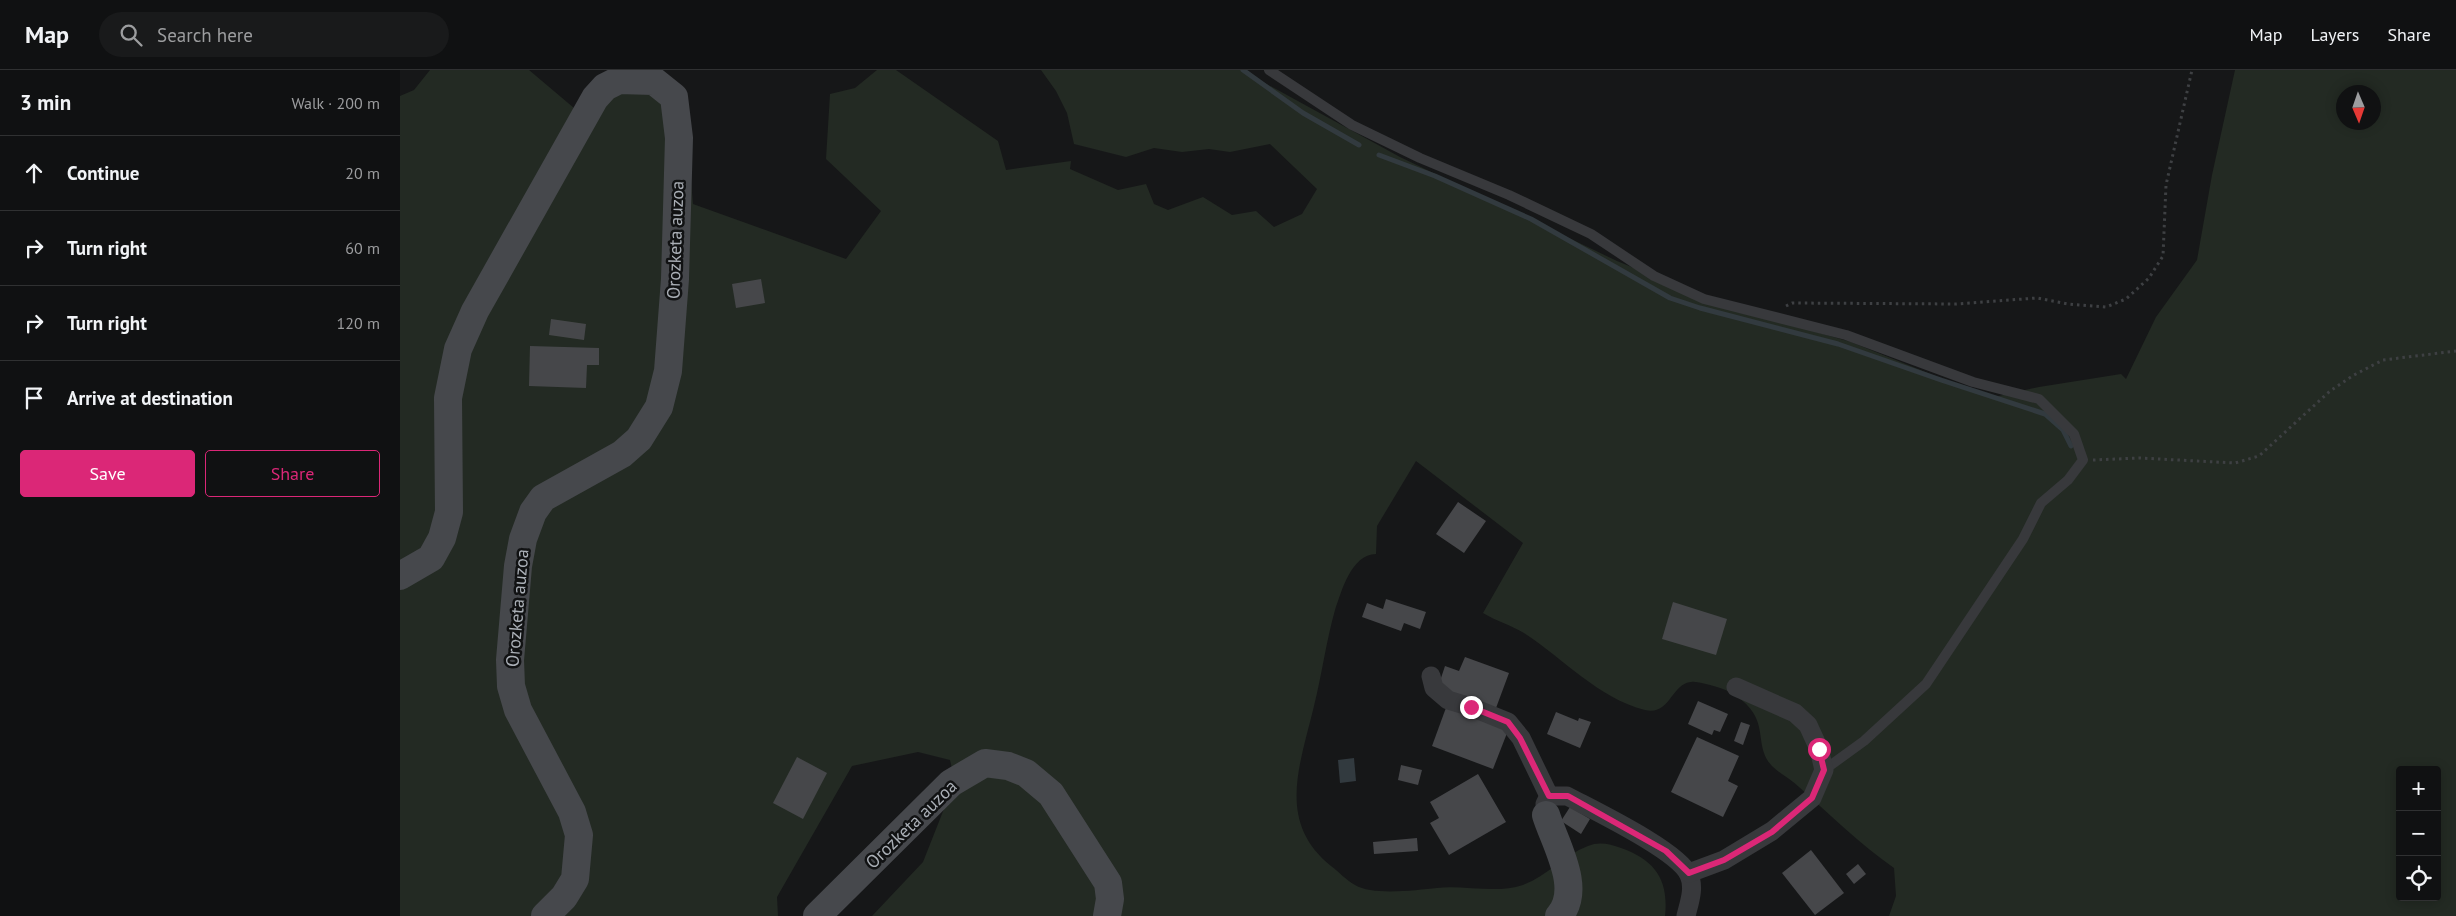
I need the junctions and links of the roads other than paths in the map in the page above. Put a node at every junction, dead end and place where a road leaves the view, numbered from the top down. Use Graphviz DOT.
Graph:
graph roads {
  1 [pos="1269,70"];
  2 [pos="621,75"];
  3 [pos="400,576"];
  4 [pos="1431,676"];
  5 [pos="1736,686"];
  6 [pos="1824,770"];
  7 [pos="1548,806"];
  8 [pos="1689,873"];
  9 [pos="545,916"];
  10 [pos="817,916"];
  11 [pos="1107,916"];
  12 [pos="1559,916"];
  13 [pos="1686,916"];
  1 -- 6 [label="lane"];
  2 -- 3 [label="street, Orozketa auzoa"];
  2 -- 9 [label="street, Orozketa auzoa"];
  4 -- 7 [label="street"];
  5 -- 6 [label="street"];
  6 -- 8 [label="street"];
  7 -- 8 [label="street"];
  7 -- 12 [label="street"];
  8 -- 13 [label="street"];
  10 -- 11 [label="street, Orozketa auzoa"];
}
